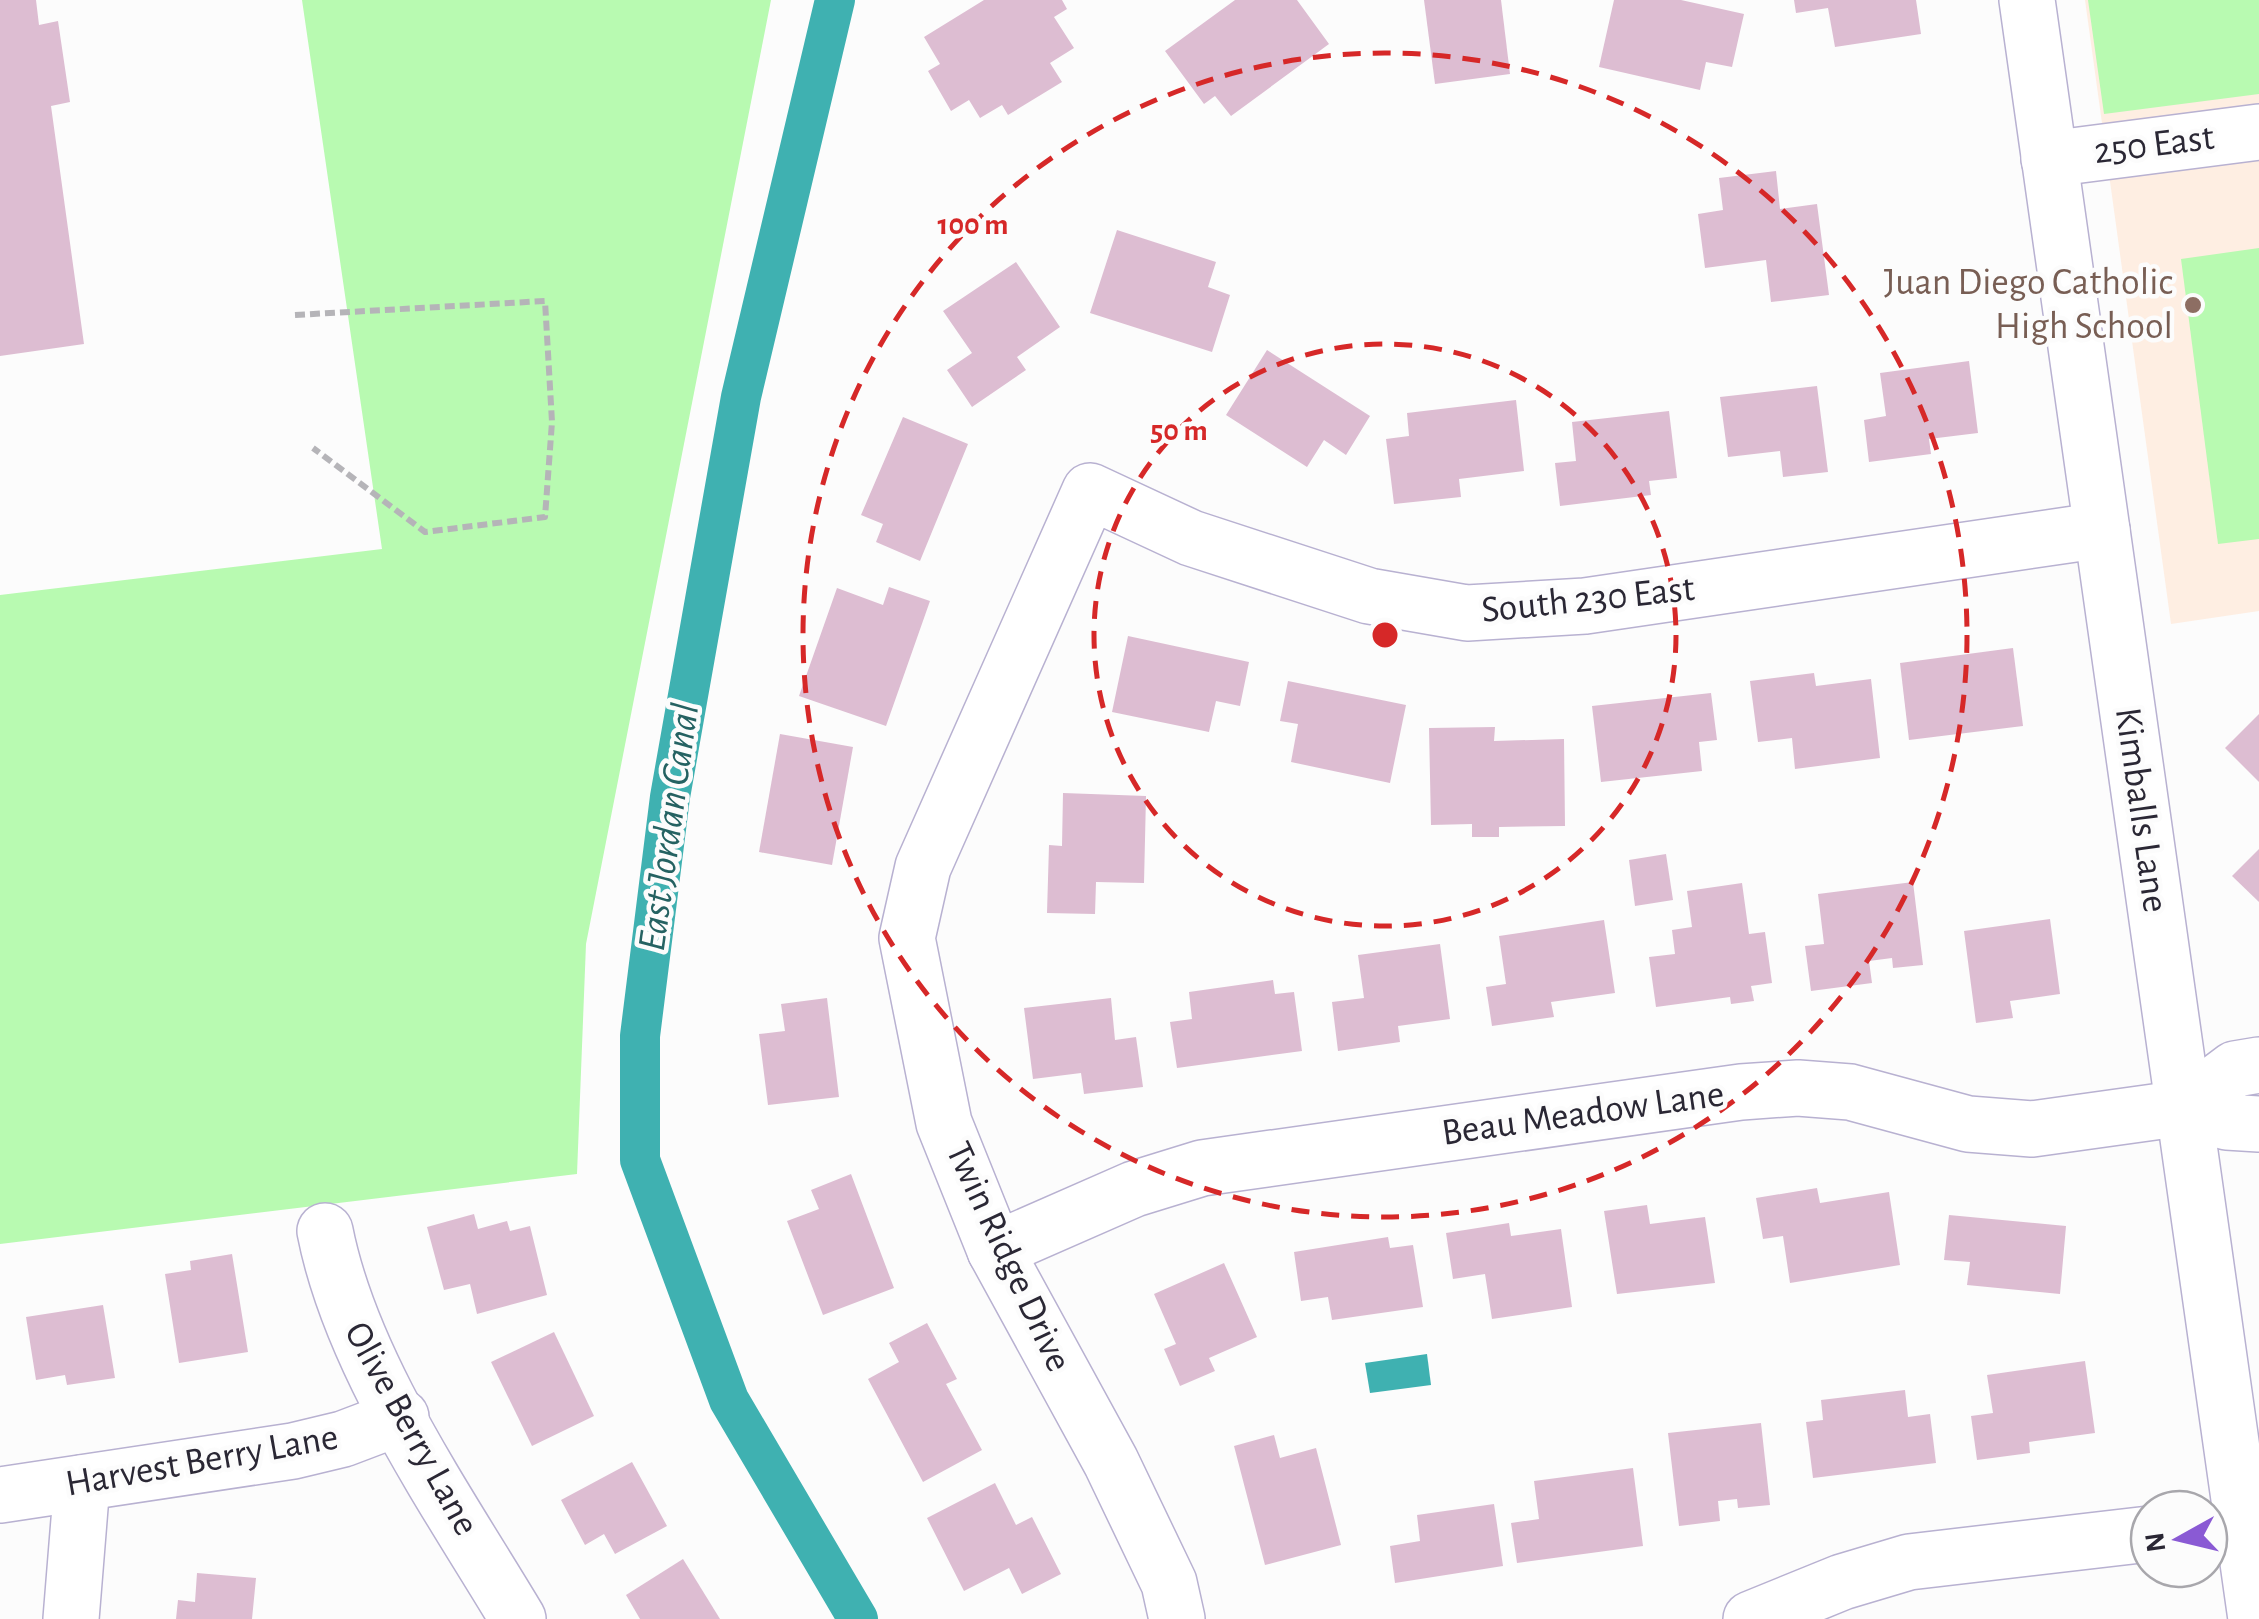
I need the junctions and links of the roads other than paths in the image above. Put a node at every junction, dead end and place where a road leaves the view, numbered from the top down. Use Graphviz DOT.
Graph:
graph roads {
  1 [pos="2027,0"];
  2 [pos="2259,132"];
  3 [pos="2049,159"];
  4 [pos="1090,492"];
  5 [pos="2102,530"];
  6 [pos="2259,1065"];
  7 [pos="2183,1108"];
  8 [pos="2259,1124"];
  9 [pos="326,1231"];
  10 [pos="996,1250"];
  11 [pos="401,1417"];
  12 [pos="82,1483"];
  13 [pos="2222,1489"];
  14 [pos="0,1495"];
  15 [pos="2229,1534"];
  16 [pos="2129,1536"];
  17 [pos="71,1619"];
  18 [pos="518,1619"];
  19 [pos="1177,1619"];
  20 [pos="1751,1619"];
  21 [pos="2256,1619"];
  1 -- 3 [label="street, Kimballs Lane"];
  2 -- 3 [label="street, 250 East"];
  3 -- 5 [label="street, Kimballs Lane"];
  4 -- 5 [label="street, South 230 East"];
  4 -- 10 [label="street, Twin Ridge Drive"];
  5 -- 7 [label="street, Kimballs Lane"];
  6 -- 7 [label="street"];
  7 -- 8 [label="street"];
  7 -- 10 [label="street, Beau Meadow Lane"];
  7 -- 13 [label="street, Kimballs Lane"];
  9 -- 11 [label="street, Olive Berry Lane"];
  10 -- 19 [label="street, Twin Ridge Drive"];
  11 -- 12 [label="street, Harvest Berry Lane"];
  11 -- 18 [label="street, Olive Berry Lane"];
  12 -- 14 [label="street, Harvest Berry Lane"];
  12 -- 17 [label="street"];
  15 -- 21 [label="street, Kimballs Lane"];
  16 -- 20 [label="street"];
}
